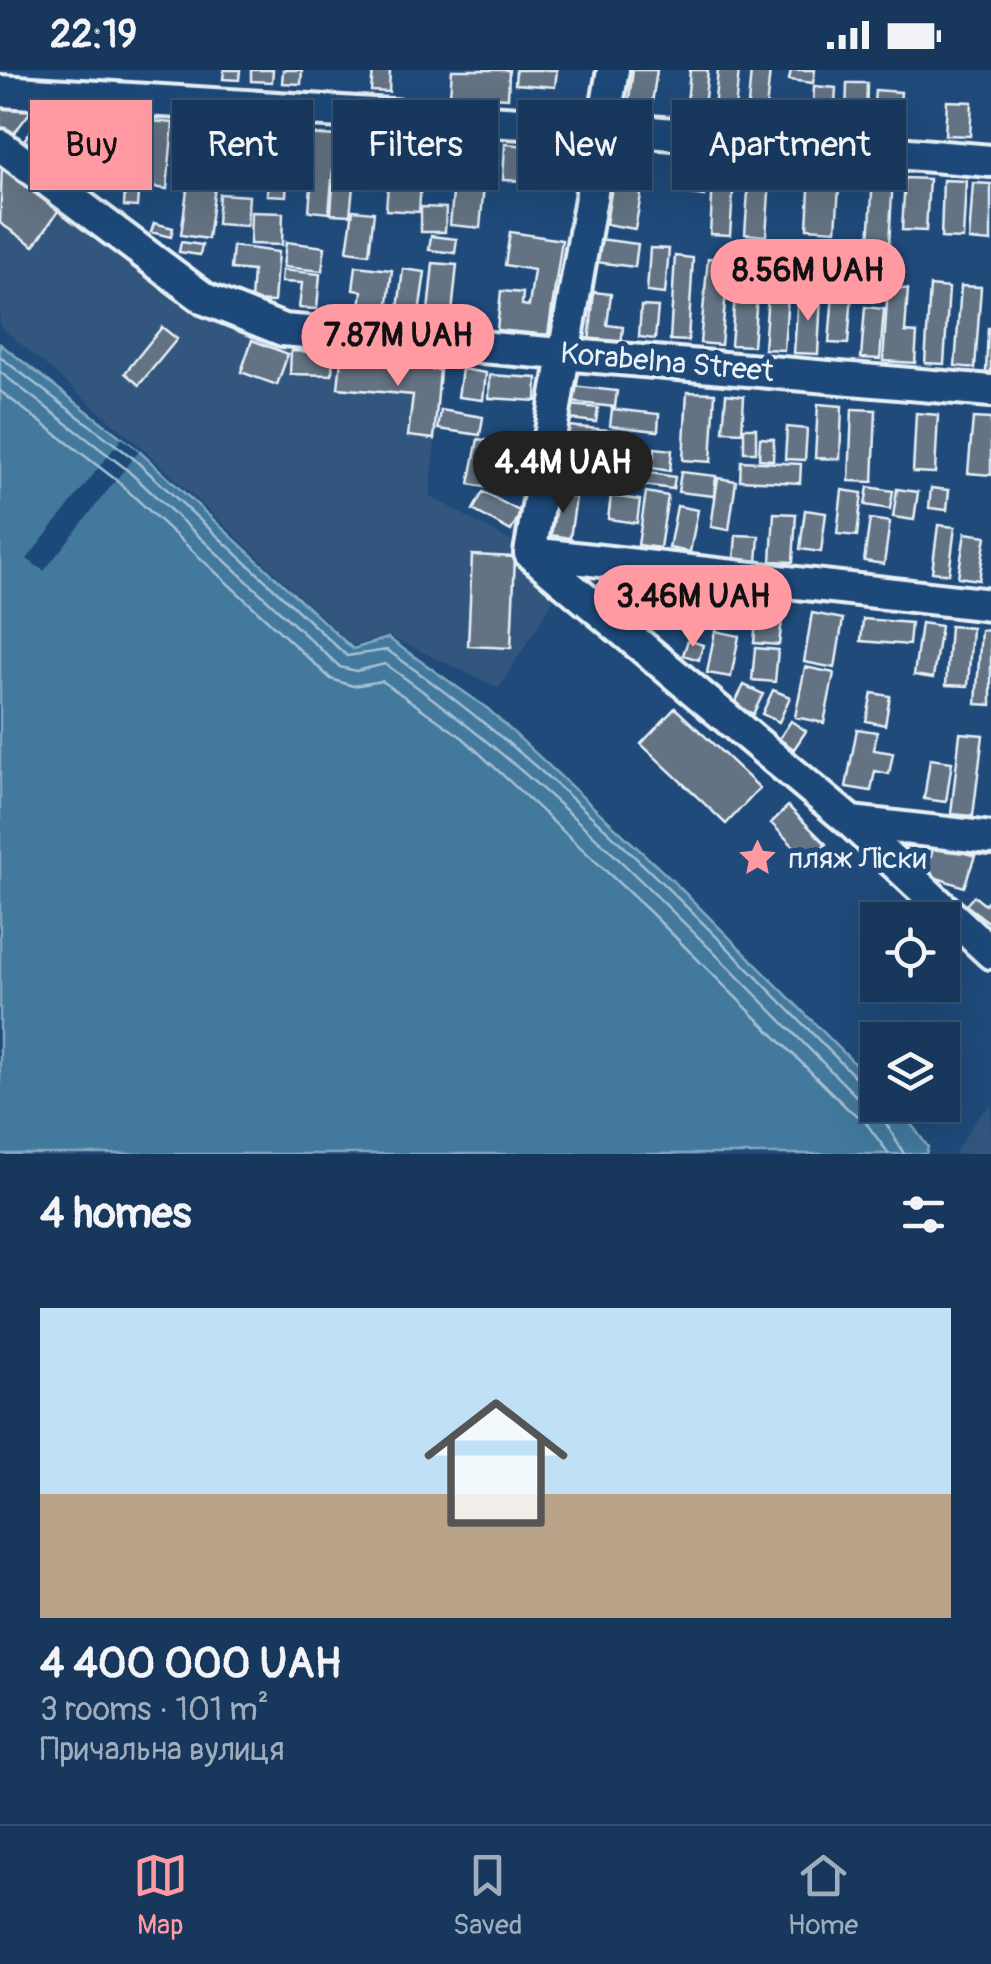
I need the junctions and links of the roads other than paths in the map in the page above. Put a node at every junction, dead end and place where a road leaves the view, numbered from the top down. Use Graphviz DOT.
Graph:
graph roads {
  1 [pos="613,70"];
  2 [pos="0,91"];
  3 [pos="608,100"];
  4 [pos="518,123"];
  5 [pos="652,132"];
  6 [pos="0,145"];
  7 [pos="991,161"];
  8 [pos="592,190"];
  9 [pos="564,352"];
  10 [pos="991,391"];
  11 [pos="530,552"];
  12 [pos="991,605"];
  13 [pos="851,822"];
  14 [pos="991,838"];
  15 [pos="991,954"];
  1 -- 3 [label="street"];
  2 -- 4 [label="street"];
  5 -- 7 [label="street"];
  6 -- 9 [label="street, Korabelna Street"];
  8 -- 9 [label="street"];
  9 -- 10 [label="street, Korabelna Street"];
  9 -- 11 [label="street"];
  11 -- 12 [label="street"];
  11 -- 13 [label="street"];
  13 -- 14 [label="street"];
  13 -- 15 [label="street"];
}
